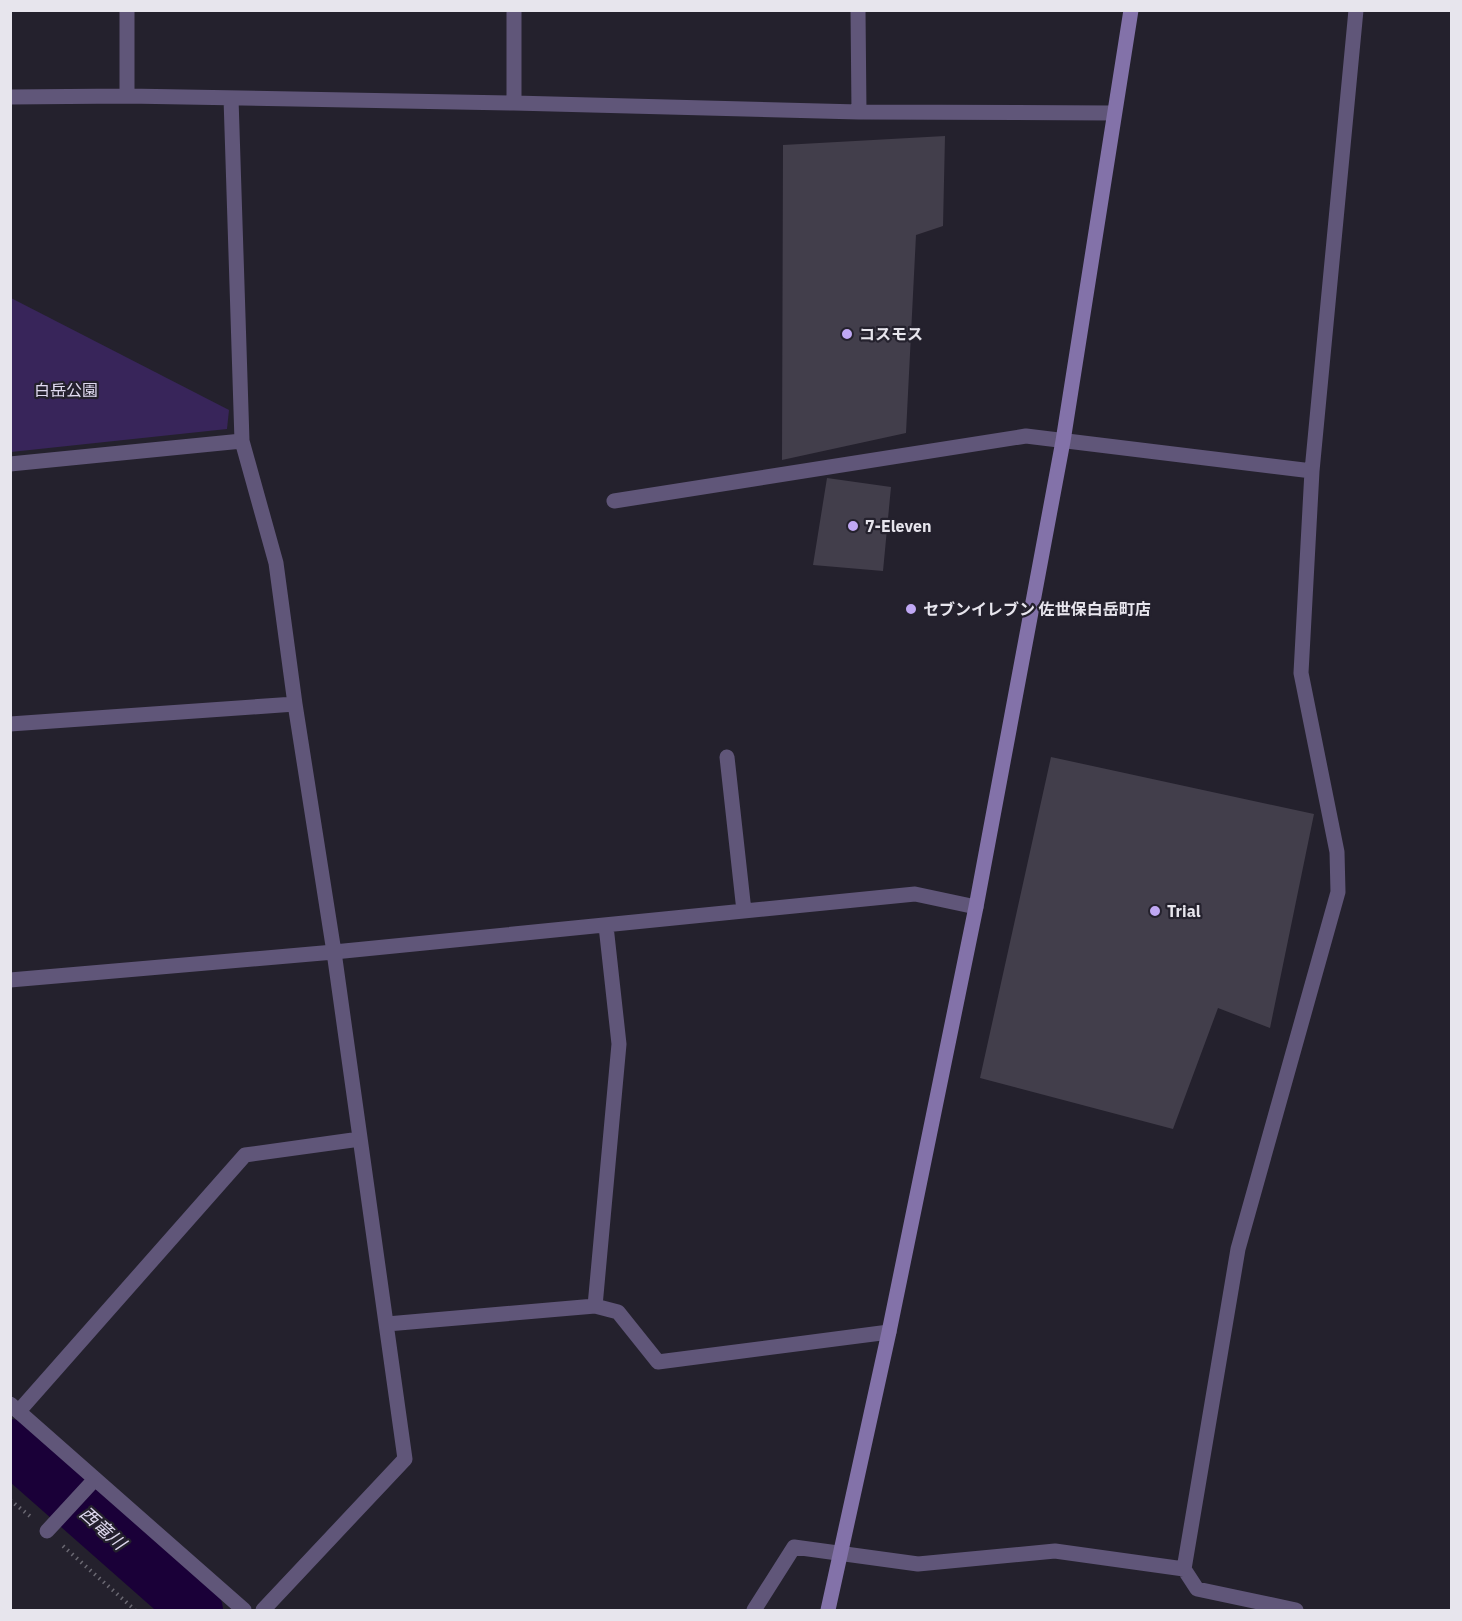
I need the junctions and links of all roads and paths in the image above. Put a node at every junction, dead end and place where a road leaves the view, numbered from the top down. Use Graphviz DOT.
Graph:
graph roads {
  1 [pos="127,10"];
  2 [pos="514,10"];
  3 [pos="858,10"];
  4 [pos="1131,10"];
  5 [pos="1356,10"];
  6 [pos="10,96"];
  7 [pos="128,96"];
  8 [pos="231,98"];
  9 [pos="514,103"];
  10 [pos="859,112"];
  11 [pos="1114,113"];
  12 [pos="242,441"];
  13 [pos="1063,441"];
  14 [pos="10,464"];
  15 [pos="1312,471"];
  16 [pos="614,501"];
  17 [pos="295,704"];
  18 [pos="10,724"];
  19 [pos="727,758"];
  20 [pos="976,907"];
  21 [pos="744,911"];
  22 [pos="606,926"];
  23 [pos="334,952"];
  24 [pos="10,980"];
  25 [pos="360,1140"];
  26 [pos="595,1306"];
  27 [pos="387,1324"];
  28 [pos="889,1332"];
  29 [pos="15,1408"];
  30 [pos="95,1479"];
  31 [pos="10,1500"];
  32 [pos="49,1529"];
  33 [pos="840,1552"];
  34 [pos="1184,1569"];
  35 [pos="135,1611"];
  36 [pos="244,1611"];
  37 [pos="262,1611"];
  38 [pos="754,1611"];
  39 [pos="828,1611"];
  40 [pos="1296,1611"];
  1 -- 7 [label="street"];
  2 -- 9 [label="street"];
  3 -- 10 [label="street"];
  4 -- 11 [label="street"];
  5 -- 15 [label="street"];
  6 -- 7 [label="street"];
  7 -- 8 [label="street"];
  8 -- 9 [label="street"];
  8 -- 12 [label="street"];
  9 -- 10 [label="street"];
  10 -- 11 [label="street"];
  11 -- 13 [label="street"];
  12 -- 14 [label="street"];
  12 -- 17 [label="street"];
  13 -- 15 [label="street"];
  13 -- 16 [label="street"];
  13 -- 20 [label="street"];
  15 -- 34 [label="street"];
  17 -- 18 [label="street"];
  17 -- 23 [label="street"];
  19 -- 21 [label="street"];
  20 -- 21 [label="street"];
  20 -- 28 [label="street"];
  21 -- 22 [label="street"];
  22 -- 23 [label="street"];
  22 -- 26 [label="street"];
  23 -- 24 [label="street"];
  23 -- 25 [label="street"];
  25 -- 27 [label="street"];
  25 -- 29 [label="street"];
  26 -- 27 [label="street"];
  26 -- 28 [label="street"];
  27 -- 37 [label="street"];
  28 -- 33 [label="street"];
  29 -- 30 [label="street"];
  30 -- 32 [label="street"];
  30 -- 36 [label="street"];
  31 -- 32 [label="path"];
  32 -- 35 [label="path"];
  33 -- 34 [label="street"];
  33 -- 38 [label="street"];
  33 -- 39 [label="street"];
  34 -- 40 [label="street"];
}
